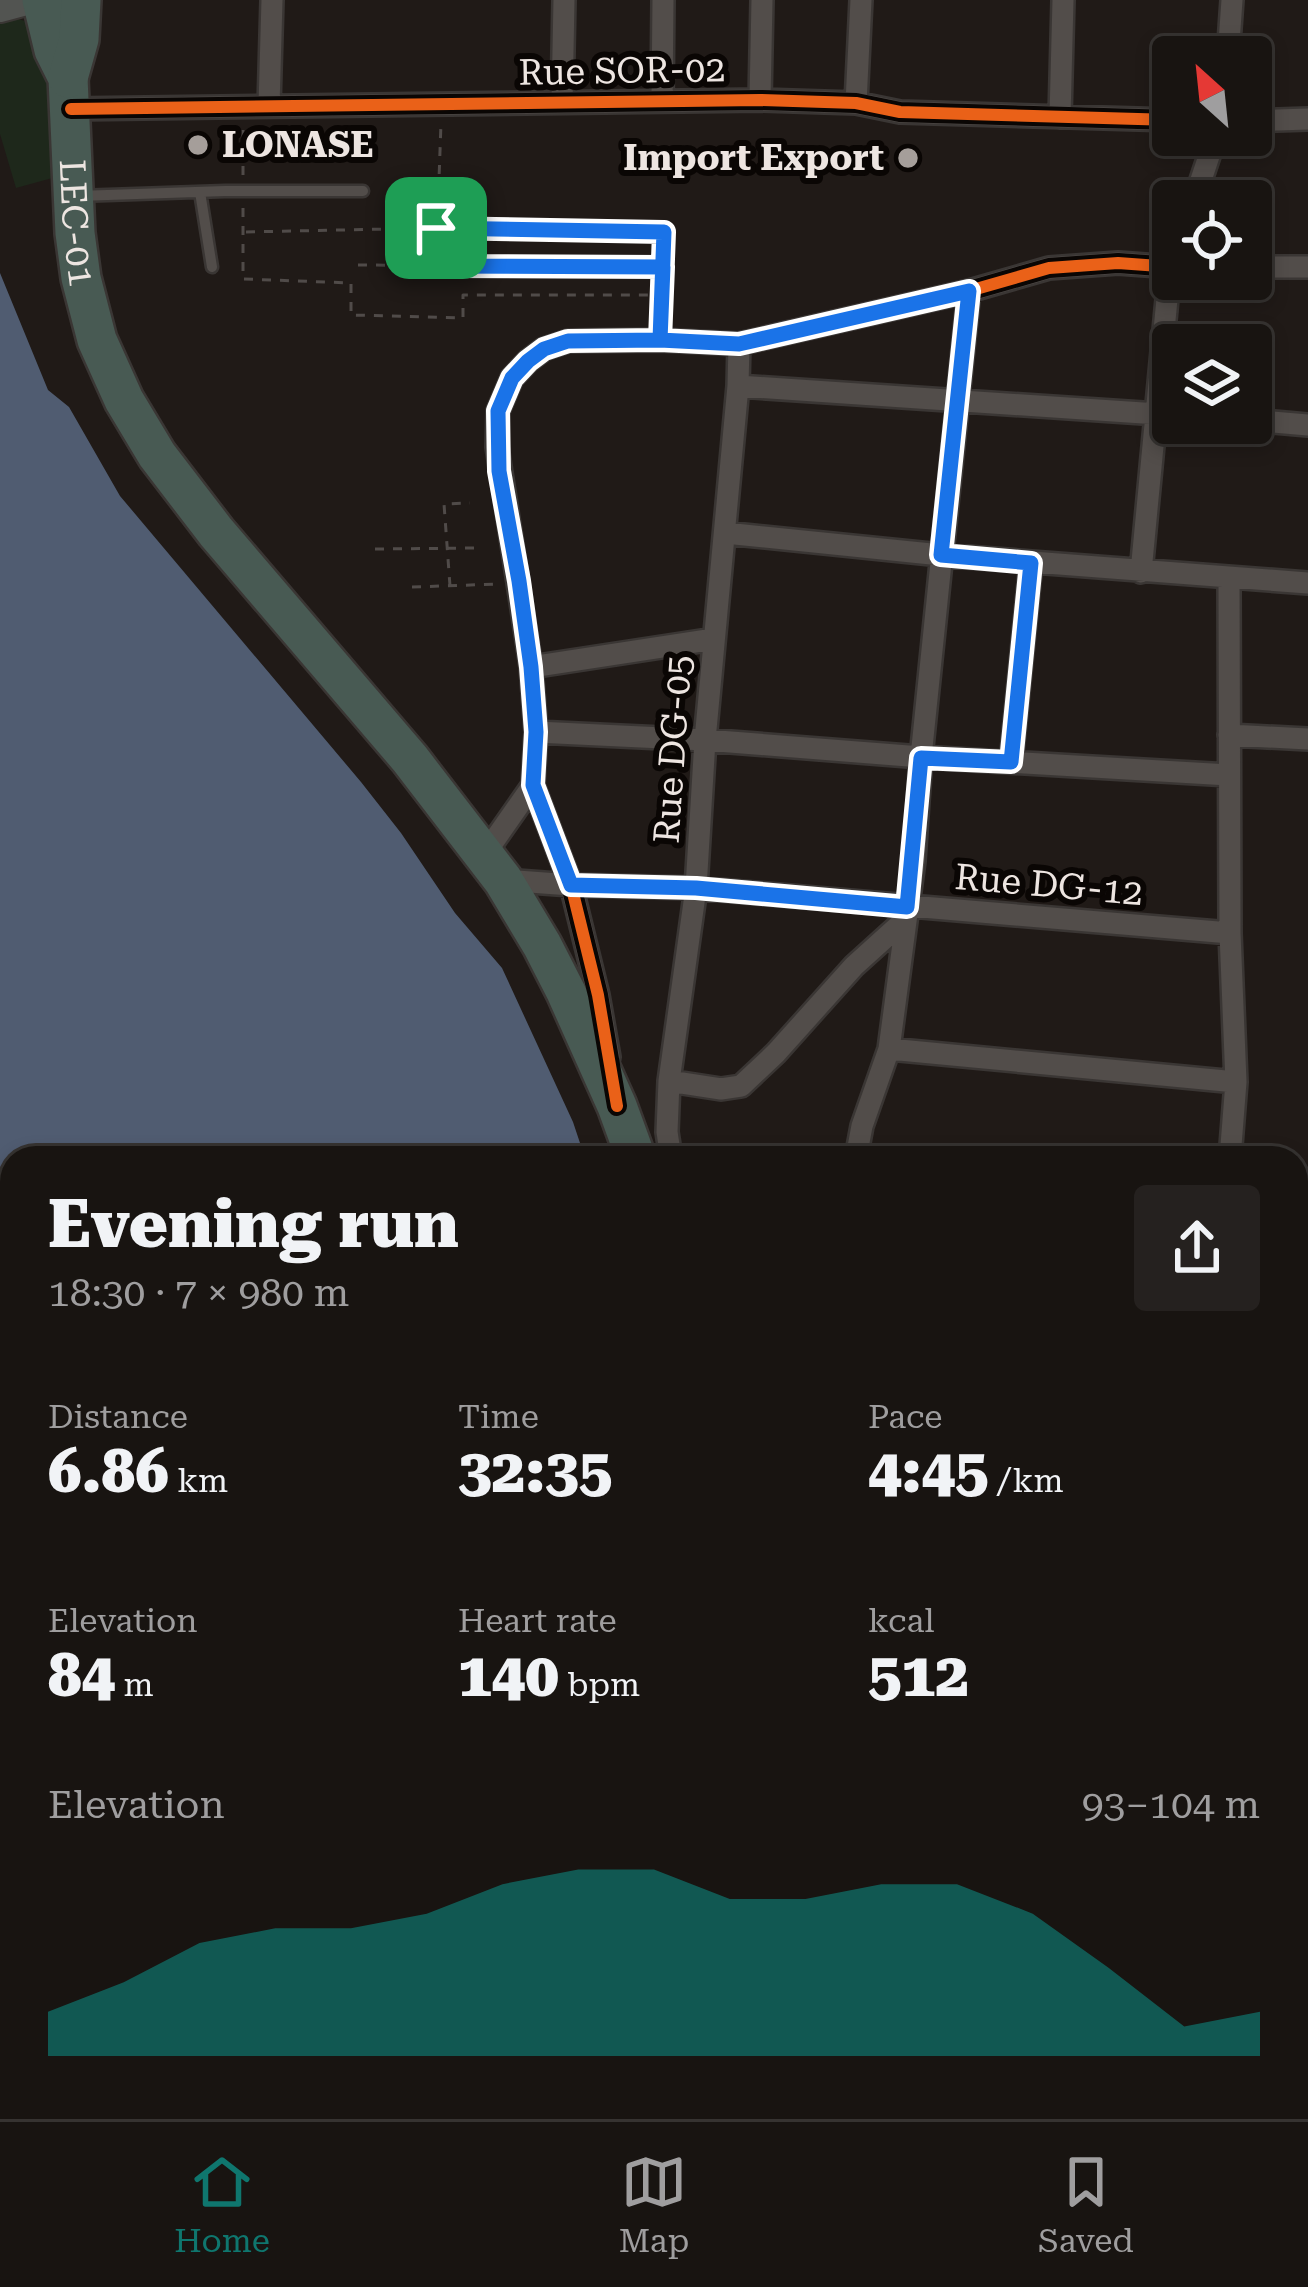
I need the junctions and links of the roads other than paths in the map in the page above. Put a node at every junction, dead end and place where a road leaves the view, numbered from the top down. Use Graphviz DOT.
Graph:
graph roads {
  1 [pos="26,0"];
  2 [pos="43,0"];
  3 [pos="70,0"];
  4 [pos="82,0"];
  5 [pos="272,0"];
  6 [pos="564,0"];
  7 [pos="663,0"];
  8 [pos="762,0"];
  9 [pos="861,0"];
  10 [pos="1063,0"];
  11 [pos="1232,0"];
  12 [pos="0,8"];
  13 [pos="1229,36"];
  14 [pos="70,93"];
  15 [pos="662,100"];
  16 [pos="760,100"];
  17 [pos="562,102"];
  18 [pos="856,103"];
  19 [pos="268,106"];
  20 [pos="1060,117"];
  21 [pos="1308,118"];
  22 [pos="1152,119"];
  23 [pos="1272,120"];
  24 [pos="200,191"];
  25 [pos="363,191"];
  26 [pos="74,196"];
  27 [pos="1152,265"];
  28 [pos="212,267"];
  29 [pos="1272,267"];
  30 [pos="1308,267"];
  31 [pos="969,291"];
  32 [pos="739,344"];
  33 [pos="738,386"];
  34 [pos="958,400"];
  35 [pos="1152,413"];
  36 [pos="1272,422"];
  37 [pos="1308,425"];
  38 [pos="1160,444"];
  39 [pos="725,533"];
  40 [pos="941,555"];
  41 [pos="1031,563"];
  42 [pos="1141,572"];
  43 [pos="1228,579"];
  44 [pos="1308,584"];
  45 [pos="713,639"];
  46 [pos="531,667"];
  47 [pos="536,732"];
  48 [pos="1229,735"];
  49 [pos="1308,739"];
  50 [pos="705,740"];
  51 [pos="921,758"];
  52 [pos="1011,762"];
  53 [pos="1229,775"];
  54 [pos="533,785"];
  55 [pos="494,867"];
  56 [pos="571,885"];
  57 [pos="696,888"];
  58 [pos="907,913"];
  59 [pos="1230,933"];
  60 [pos="889,1049"];
  61 [pos="669,1081"];
  62 [pos="1236,1082"];
  63 [pos="617,1106"];
  64 [pos="632,1146"];
  65 [pos="669,1146"];
  66 [pos="858,1146"];
  67 [pos="1231,1146"];
  1 -- 12 [label="street"];
  2 -- 3 [label="highway"];
  2 -- 14 [label="highway"];
  4 -- 14 [label="highway"];
  5 -- 19 [label="street"];
  6 -- 17 [label="street"];
  7 -- 15 [label="street"];
  8 -- 16 [label="street"];
  9 -- 18 [label="street"];
  10 -- 20 [label="street"];
  11 -- 13 [label="street"];
  14 -- 19 [label="street, Rue SOR-02"];
  14 -- 26 [label="highway, LEC-01"];
  15 -- 16 [label="street, Rue SOR-02"];
  15 -- 17 [label="street, Rue SOR-02"];
  16 -- 18 [label="street, Rue SOR-02"];
  17 -- 19 [label="street, Rue SOR-02"];
  18 -- 20 [label="street, Rue SOR-02"];
  20 -- 22 [label="street, Rue SOR-02"];
  21 -- 23 [label="street"];
  24 -- 25 [label="lane"];
  24 -- 26 [label="lane"];
  24 -- 28 [label="lane"];
  26 -- 55 [label="highway, LEC-01"];
  27 -- 31 [label="street"];
  29 -- 30 [label="street"];
  31 -- 32 [label="street"];
  31 -- 34 [label="street"];
  32 -- 33 [label="street, Rue DG-05"];
  32 -- 46 [label="street"];
  33 -- 34 [label="street"];
  33 -- 39 [label="street, Rue DG-05"];
  34 -- 35 [label="street"];
  34 -- 40 [label="street"];
  36 -- 37 [label="street"];
  38 -- 42 [label="street"];
  39 -- 40 [label="street"];
  39 -- 45 [label="street, Rue DG-05"];
  40 -- 41 [label="street"];
  40 -- 51 [label="street"];
  41 -- 42 [label="street"];
  41 -- 52 [label="street"];
  42 -- 43 [label="street"];
  43 -- 44 [label="street"];
  43 -- 48 [label="street"];
  45 -- 46 [label="street"];
  45 -- 50 [label="street, Rue DG-05"];
  46 -- 47 [label="street"];
  47 -- 50 [label="street"];
  47 -- 54 [label="street"];
  48 -- 49 [label="street"];
  48 -- 53 [label="street"];
  50 -- 51 [label="street"];
  50 -- 57 [label="street, Rue DG-05"];
  51 -- 52 [label="street"];
  51 -- 58 [label="street"];
  52 -- 53 [label="street"];
  53 -- 59 [label="street"];
  54 -- 55 [label="street"];
  54 -- 56 [label="street"];
  55 -- 56 [label="street, Rue DG-12"];
  55 -- 63 [label="highway, LEC-01"];
  56 -- 57 [label="street, Rue DG-12"];
  56 -- 63 [label="street"];
  57 -- 58 [label="street, Rue DG-12"];
  57 -- 61 [label="street, Rue DG-05"];
  58 -- 59 [label="street, Rue DG-12"];
  58 -- 60 [label="street"];
  58 -- 61 [label="street"];
  59 -- 62 [label="street"];
  60 -- 62 [label="street"];
  60 -- 66 [label="street"];
  61 -- 65 [label="street, Rue DG-05"];
  62 -- 67 [label="street"];
  63 -- 64 [label="highway, LEC-01"];
}
